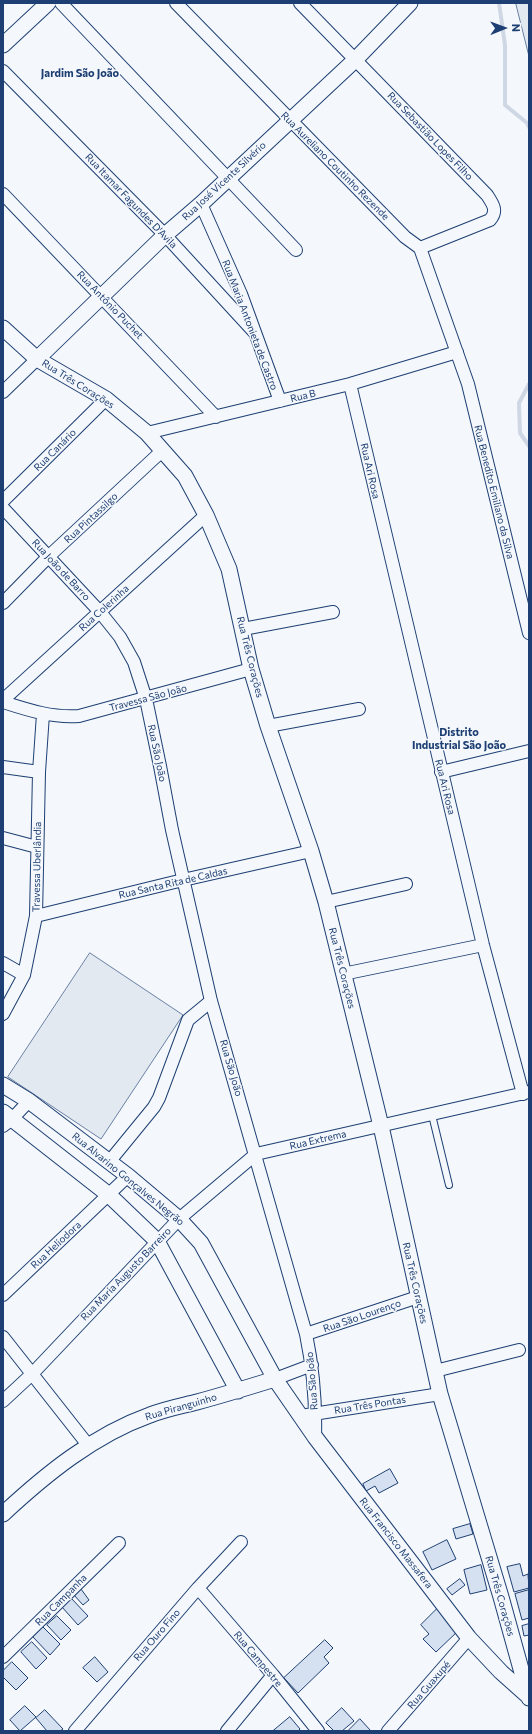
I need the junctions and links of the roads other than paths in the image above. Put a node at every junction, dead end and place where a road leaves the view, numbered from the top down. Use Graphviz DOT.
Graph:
graph roads {
  1 [pos="48,3"];
  2 [pos="61,3"];
  3 [pos="176,3"];
  4 [pos="300,3"];
  5 [pos="410,3"];
  6 [pos="3,45"];
  7 [pos="355,60"];
  8 [pos="3,71"];
  9 [pos="289,120"];
  10 [pos="228,178"];
  11 [pos="3,194"];
  12 [pos="201,204"];
  13 [pos="165,235"];
  14 [pos="420,248"];
  15 [pos="296,250"];
  16 [pos="102,296"];
  17 [pos="3,328"];
  18 [pos="255,333"];
  19 [pos="457,352"];
  20 [pos="37,358"];
  21 [pos="350,384"];
  22 [pos="3,392"];
  23 [pos="106,399"];
  24 [pos="280,401"];
  25 [pos="216,417"];
  26 [pos="147,433"];
  27 [pos="163,450"];
  28 [pos="3,501"];
  29 [pos="3,508"];
  30 [pos="206,515"];
  31 [pos="48,557"];
  32 [pos="3,603"];
  33 [pos="100,612"];
  34 [pos="333,612"];
  35 [pos="243,629"];
  36 [pos="529,633"];
  37 [pos="251,669"];
  38 [pos="146,699"];
  39 [pos="3,701"];
  40 [pos="360,709"];
  41 [pos="43,714"];
  42 [pos="268,726"];
  43 [pos="529,751"];
  44 [pos="3,767"];
  45 [pos="39,772"];
  46 [pos="441,772"];
  47 [pos="3,838"];
  48 [pos="38,847"];
  49 [pos="311,851"];
  50 [pos="183,880"];
  51 [pos="406,884"];
  52 [pos="326,902"];
  53 [pos="36,916"];
  54 [pos="483,945"];
  55 [pos="3,963"];
  56 [pos="343,974"];
  57 [pos="24,975"];
  58 [pos="211,1001"];
  59 [pos="3,1014"];
  60 [pos="3,1085"];
  61 [pos="526,1093"];
  62 [pos="29,1101"];
  63 [pos="432,1114"];
  64 [pos="6,1119"];
  65 [pos="381,1126"];
  66 [pos="256,1154"];
  67 [pos="109,1162"];
  68 [pos="128,1176"];
  69 [pos="449,1185"];
  70 [pos="109,1195"];
  71 [pos="180,1219"];
  72 [pos="157,1241"];
  73 [pos="3,1295"];
  74 [pos="418,1297"];
  75 [pos="306,1334"];
  76 [pos="3,1337"];
  77 [pos="519,1350"];
  78 [pos="312,1364"];
  79 [pos="435,1371"];
  80 [pos="32,1374"];
  81 [pos="275,1379"];
  82 [pos="238,1391"];
  83 [pos="440,1394"];
  84 [pos="3,1401"];
  85 [pos="315,1414"];
  86 [pos="300,1416"];
  87 [pos="314,1437"];
  88 [pos="88,1445"];
  89 [pos="3,1514"];
  90 [pos="241,1542"];
  91 [pos="119,1543"];
  92 [pos="198,1588"];
  93 [pos="469,1638"];
  94 [pos="3,1657"];
  95 [pos="273,1675"];
  96 [pos="529,1698"];
  97 [pos="75,1731"];
  98 [pos="227,1731"];
  99 [pos="318,1731"];
  100 [pos="388,1731"];
  1 -- 6 [label="street"];
  2 -- 10 [label="street"];
  3 -- 9 [label="street, Rua Aureliano Coutinho Rezende"];
  4 -- 7 [label="street, Rua Sebastião Lopes Filho"];
  5 -- 7 [label="street, Rua José Vicente Silvério"];
  7 -- 9 [label="street, Rua José Vicente Silvério"];
  7 -- 14 [label="street, Rua Sebastião Lopes Filho"];
  8 -- 13 [label="street, Rua Itamar Fagundes D'Avila"];
  9 -- 10 [label="street, Rua José Vicente Silvério"];
  9 -- 14 [label="street, Rua Aureliano Coutinho Rezende"];
  10 -- 12 [label="street, Rua José Vicente Silvério"];
  10 -- 15 [label="street"];
  11 -- 16 [label="street, Rua Antônio Puchet"];
  12 -- 13 [label="street, Rua José Vicente Silvério"];
  12 -- 18 [label="street, Rua Maria Antonieta de Castro"];
  13 -- 16 [label="street, Rua José Vicente Silvério"];
  13 -- 18 [label="street, Rua Itamar Fagundes D'Avila"];
  14 -- 19 [label="street"];
  16 -- 20 [label="street, Rua José Vicente Silvério"];
  16 -- 25 [label="street, Rua Antônio Puchet"];
  17 -- 20 [label="street, Rua Três Corações"];
  18 -- 24 [label="street, Rua Maria Antonieta de Castro"];
  19 -- 21 [label="street, Rua B"];
  19 -- 36 [label="street, Rua Benedito Emiliano da Silva"];
  20 -- 22 [label="street"];
  20 -- 23 [label="street, Rua Três Corações"];
  21 -- 24 [label="street, Rua B"];
  21 -- 46 [label="street, Rua Ari Rosa"];
  23 -- 26 [label="street, Rua Três Corações"];
  23 -- 28 [label="street, Rua Canário"];
  24 -- 25 [label="street, Rua B"];
  25 -- 26 [label="street, Rua B"];
  26 -- 27 [label="street, Rua Três Corações"];
  27 -- 30 [label="street, Rua Três Corações"];
  27 -- 31 [label="street, Rua Pintassilgo"];
  29 -- 31 [label="street, Rua João de Barro"];
  30 -- 33 [label="street, Rua Colerinha"];
  30 -- 35 [label="street, Rua Três Corações"];
  31 -- 32 [label="street, Rua Pintassilgo"];
  31 -- 33 [label="street, Rua João de Barro"];
  33 -- 38 [label="street, Rua João de Barro"];
  33 -- 39 [label="street, Rua Colerinha"];
  34 -- 35 [label="street"];
  35 -- 37 [label="street, Rua Três Corações"];
  37 -- 38 [label="street, Travessa São João"];
  37 -- 42 [label="street, Rua Três Corações"];
  38 -- 41 [label="street, Travessa São João"];
  38 -- 50 [label="street, Rua São João"];
  39 -- 41 [label="street, Travessa São João"];
  40 -- 42 [label="street"];
  41 -- 45 [label="street, Travessa Uberlândia"];
  42 -- 49 [label="street, Rua Três Corações"];
  43 -- 46 [label="street"];
  44 -- 45 [label="street"];
  45 -- 48 [label="street, Travessa Uberlândia"];
  46 -- 54 [label="street, Rua Ari Rosa"];
  47 -- 48 [label="street"];
  48 -- 53 [label="street, Travessa Uberlândia"];
  49 -- 50 [label="street, Rua Santa Rita de Caldas"];
  49 -- 52 [label="street, Rua Três Corações"];
  50 -- 53 [label="street, Rua Santa Rita de Caldas"];
  50 -- 58 [label="street, Rua São João"];
  51 -- 52 [label="street"];
  52 -- 56 [label="street, Rua Três Corações"];
  53 -- 57 [label="street, Travessa Uberlândia"];
  54 -- 56 [label="street"];
  54 -- 61 [label="street, Rua Ari Rosa"];
  55 -- 57 [label="street"];
  56 -- 65 [label="street, Rua Três Corações"];
  57 -- 59 [label="street, Travessa Uberlândia"];
  58 -- 66 [label="street, Rua São João"];
  58 -- 67 [label="street"];
  60 -- 62 [label="street, Rua Alvarino Gonçalves Negrão"];
  61 -- 63 [label="street, Rua Extrema"];
  62 -- 64 [label="street"];
  62 -- 67 [label="street, Rua Alvarino Gonçalves Negrão"];
  63 -- 65 [label="street, Rua Extrema"];
  63 -- 69 [label="lane"];
  64 -- 70 [label="street"];
  65 -- 66 [label="street, Rua Extrema"];
  65 -- 74 [label="street, Rua Três Corações"];
  66 -- 71 [label="street, Rua Maria Augusto Barreiro"];
  66 -- 75 [label="street, Rua São João"];
  67 -- 68 [label="street, Rua Alvarino Gonçalves Negrão"];
  68 -- 70 [label="street, Rua Heliodora"];
  68 -- 71 [label="street, Rua Alvarino Gonçalves Negrão"];
  70 -- 72 [label="street"];
  70 -- 73 [label="street, Rua Heliodora"];
  71 -- 72 [label="street, Rua Maria Augusto Barreiro"];
  71 -- 81 [label="street, Rua Alvarino Gonçalves Negrão"];
  72 -- 80 [label="street, Rua Maria Augusto Barreiro"];
  72 -- 82 [label="street"];
  74 -- 75 [label="street, Rua São Lourenço"];
  74 -- 79 [label="street, Rua Três Corações"];
  75 -- 78 [label="street, Rua São João"];
  76 -- 80 [label="street"];
  77 -- 79 [label="street"];
  78 -- 81 [label="street, Rua Piranguinho"];
  78 -- 85 [label="street, Rua São João"];
  79 -- 83 [label="street, Rua Três Corações"];
  80 -- 84 [label="street, Rua Maria Augusto Barreiro"];
  80 -- 88 [label="street"];
  81 -- 82 [label="street, Rua Piranguinho"];
  81 -- 86 [label="street, Rua Francisco Massafera"];
  82 -- 88 [label="street, Rua Piranguinho"];
  83 -- 85 [label="street, Rua Três Pontas"];
  83 -- 96 [label="street, Rua Três Corações"];
  85 -- 86 [label="street, Rua Três Pontas"];
  85 -- 87 [label="street, Rua São João"];
  86 -- 87 [label="street, Rua Francisco Massafera"];
  87 -- 93 [label="street, Rua Francisco Massafera"];
  88 -- 89 [label="street, Rua Piranguinho"];
  90 -- 92 [label="street, Rua Ouro Fino"];
  91 -- 94 [label="street, Rua Campanha"];
  92 -- 95 [label="street, Rua Campestre"];
  92 -- 97 [label="street, Rua Ouro Fino"];
  93 -- 96 [label="street, Rua Francisco Massafera"];
  93 -- 100 [label="street, Rua Guaxupé"];
  95 -- 98 [label="street"];
  95 -- 99 [label="street, Rua Campestre"];
}
